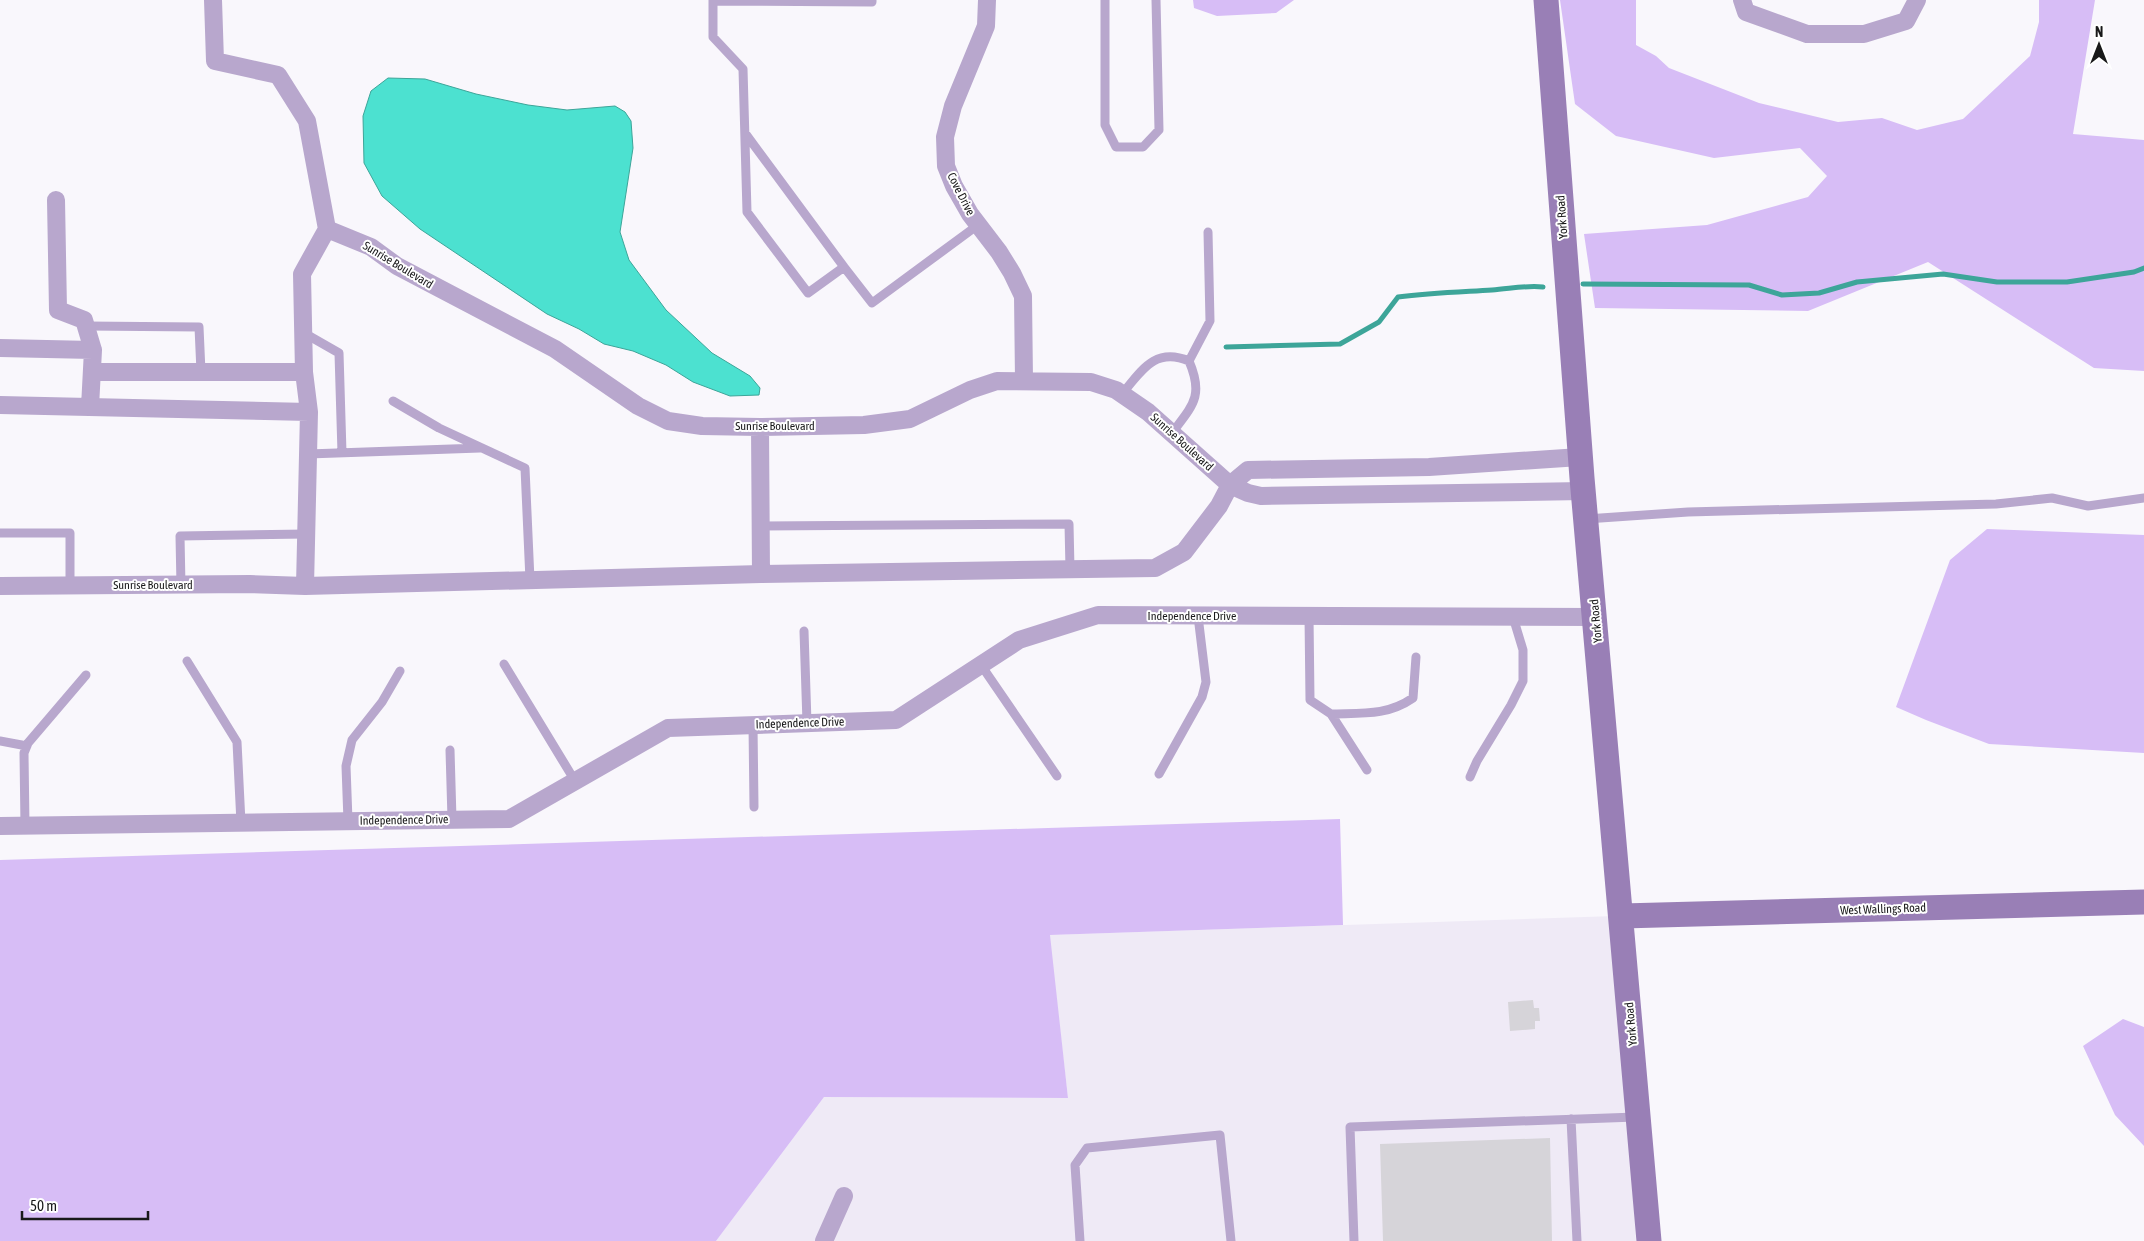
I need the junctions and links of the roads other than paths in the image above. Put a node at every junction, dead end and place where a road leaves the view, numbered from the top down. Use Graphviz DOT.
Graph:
graph roads {
  1 [pos="213,0"];
  2 [pos="713,0"];
  3 [pos="872,0"];
  4 [pos="987,0"];
  5 [pos="1105,0"];
  6 [pos="1156,0"];
  7 [pos="1546,0"];
  8 [pos="1742,0"];
  9 [pos="1917,0"];
  10 [pos="745,132"];
  11 [pos="56,200"];
  12 [pos="978,225"];
  13 [pos="327,229"];
  14 [pos="1208,232"];
  15 [pos="844,268"];
  16 [pos="86,326"];
  17 [pos="303,333"];
  18 [pos="0,348"];
  19 [pos="92,350"];
  20 [pos="1189,361"];
  21 [pos="92,372"];
  22 [pos="201,372"];
  23 [pos="304,372"];
  24 [pos="1024,380"];
  25 [pos="1122,394"];
  26 [pos="393,401"];
  27 [pos="0,404"];
  28 [pos="90,407"];
  29 [pos="309,412"];
  30 [pos="760,427"];
  31 [pos="1172,433"];
  32 [pos="483,448"];
  33 [pos="342,452"];
  34 [pos="308,454"];
  35 [pos="1580,457"];
  36 [pos="1230,485"];
  37 [pos="1583,491"];
  38 [pos="2144,498"];
  39 [pos="1586,519"];
  40 [pos="761,526"];
  41 [pos="0,532"];
  42 [pos="306,534"];
  43 [pos="1070,569"];
  44 [pos="762,574"];
  45 [pos="530,580"];
  46 [pos="0,586"];
  47 [pos="70,586"];
  48 [pos="181,586"];
  49 [pos="305,586"];
  50 [pos="1198,616"];
  51 [pos="1309,616"];
  52 [pos="1513,617"];
  53 [pos="1596,617"];
  54 [pos="804,631"];
  55 [pos="1416,657"];
  56 [pos="187,661"];
  57 [pos="504,664"];
  58 [pos="981,665"];
  59 [pos="400,671"];
  60 [pos="86,675"];
  61 [pos="1331,714"];
  62 [pos="806,723"];
  63 [pos="753,725"];
  64 [pos="0,741"];
  65 [pos="27,746"];
  66 [pos="450,750"];
  67 [pos="1367,770"];
  68 [pos="1159,774"];
  69 [pos="1057,776"];
  70 [pos="1470,777"];
  71 [pos="576,781"];
  72 [pos="754,807"];
  73 [pos="452,819"];
  74 [pos="348,821"];
  75 [pos="241,822"];
  76 [pos="0,826"];
  77 [pos="26,826"];
  78 [pos="2144,902"];
  79 [pos="1622,916"];
  80 [pos="1639,1117"];
  81 [pos="1571,1119"];
  82 [pos="844,1196"];
  83 [pos="824,1241"];
  84 [pos="1080,1241"];
  85 [pos="1231,1241"];
  86 [pos="1354,1241"];
  87 [pos="1577,1241"];
  88 [pos="1649,1241"];
  1 -- 13 [label="street"];
  2 -- 3 [label="lane"];
  2 -- 10 [label="lane"];
  4 -- 12 [label="street, Cove Drive"];
  5 -- 6 [label="lane"];
  7 -- 35 [label="street, York Road"];
  8 -- 9 [label="street"];
  10 -- 15 [label="lane"];
  10 -- 15 [label="lane"];
  11 -- 16 [label="street"];
  12 -- 15 [label="lane"];
  12 -- 24 [label="street, Cove Drive"];
  13 -- 17 [label="street"];
  13 -- 30 [label="street, Sunrise Boulevard"];
  14 -- 20 [label="lane"];
  16 -- 19 [label="street"];
  16 -- 22 [label="lane"];
  17 -- 23 [label="street"];
  17 -- 33 [label="lane"];
  18 -- 19 [label="street"];
  19 -- 21 [label="street"];
  20 -- 25 [label="lane"];
  20 -- 31 [label="lane"];
  21 -- 22 [label="street"];
  21 -- 28 [label="street"];
  22 -- 23 [label="street"];
  23 -- 29 [label="street"];
  24 -- 25 [label="street, Sunrise Boulevard"];
  24 -- 30 [label="street, Sunrise Boulevard"];
  25 -- 31 [label="street, Sunrise Boulevard"];
  26 -- 32 [label="lane"];
  27 -- 28 [label="street"];
  28 -- 29 [label="street"];
  29 -- 34 [label="street"];
  30 -- 40 [label="street"];
  31 -- 36 [label="street, Sunrise Boulevard"];
  32 -- 33 [label="lane"];
  32 -- 45 [label="lane"];
  33 -- 34 [label="lane"];
  34 -- 42 [label="street"];
  35 -- 36 [label="street, Sunrise Boulevard"];
  35 -- 37 [label="street, York Road"];
  36 -- 37 [label="street, Sunrise Boulevard"];
  36 -- 43 [label="street, Sunrise Boulevard"];
  37 -- 39 [label="street, York Road"];
  38 -- 39 [label="lane"];
  39 -- 53 [label="street, York Road"];
  40 -- 43 [label="lane"];
  40 -- 44 [label="street"];
  41 -- 47 [label="lane"];
  42 -- 48 [label="lane"];
  42 -- 49 [label="street"];
  43 -- 44 [label="street, Sunrise Boulevard"];
  44 -- 45 [label="street, Sunrise Boulevard"];
  45 -- 49 [label="street, Sunrise Boulevard"];
  46 -- 47 [label="street, Sunrise Boulevard"];
  47 -- 48 [label="street, Sunrise Boulevard"];
  48 -- 49 [label="street, Sunrise Boulevard"];
  50 -- 51 [label="street, Independence Drive"];
  50 -- 58 [label="street, Independence Drive"];
  50 -- 68 [label="lane"];
  51 -- 52 [label="street, Independence Drive"];
  51 -- 61 [label="lane"];
  52 -- 53 [label="street, Independence Drive"];
  52 -- 70 [label="lane"];
  53 -- 79 [label="street, York Road"];
  54 -- 62 [label="lane"];
  55 -- 61 [label="lane"];
  56 -- 75 [label="lane"];
  57 -- 71 [label="lane"];
  58 -- 62 [label="street, Independence Drive"];
  58 -- 69 [label="lane"];
  59 -- 74 [label="lane"];
  60 -- 65 [label="lane"];
  61 -- 67 [label="lane"];
  62 -- 63 [label="street, Independence Drive"];
  63 -- 71 [label="street, Independence Drive"];
  63 -- 72 [label="lane"];
  64 -- 65 [label="lane"];
  65 -- 77 [label="lane"];
  66 -- 73 [label="lane"];
  71 -- 73 [label="street, Independence Drive"];
  73 -- 74 [label="street, Independence Drive"];
  74 -- 75 [label="street, Independence Drive"];
  75 -- 77 [label="street, Independence Drive"];
  76 -- 77 [label="street, Independence Drive"];
  78 -- 79 [label="street, West Wallings Road"];
  79 -- 80 [label="street, York Road"];
  80 -- 81 [label="lane"];
  80 -- 88 [label="street, York Road"];
  81 -- 86 [label="lane"];
  81 -- 87 [label="lane"];
  82 -- 83 [label="street"];
  84 -- 85 [label="lane"];
}
